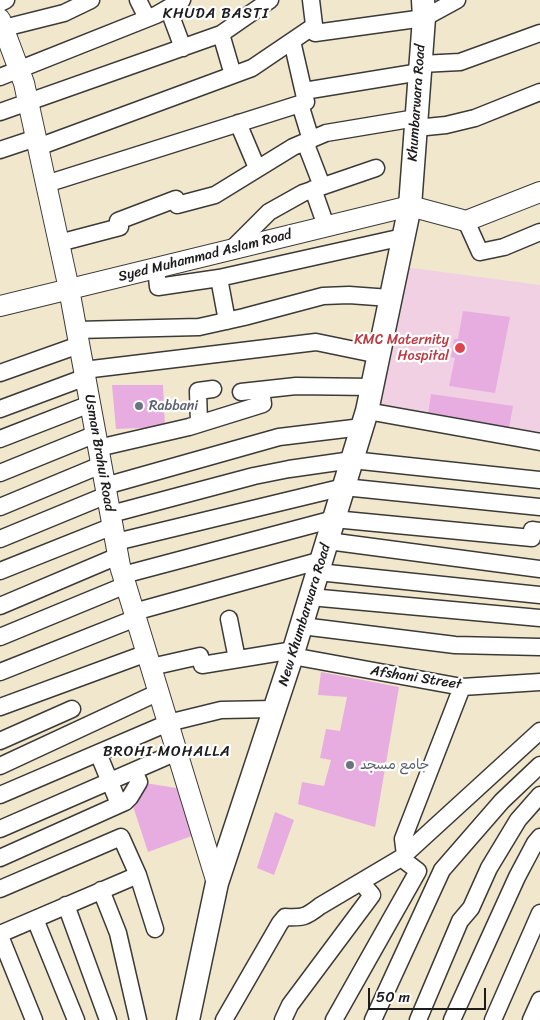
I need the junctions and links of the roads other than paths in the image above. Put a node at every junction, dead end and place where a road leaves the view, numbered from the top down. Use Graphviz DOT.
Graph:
graph roads {
  1 [pos="6,0"];
  2 [pos="91,0"];
  3 [pos="138,0"];
  4 [pos="182,0"];
  5 [pos="270,0"];
  6 [pos="311,0"];
  7 [pos="457,0"];
  8 [pos="0,3"];
  9 [pos="168,8"];
  10 [pos="424,9"];
  11 [pos="146,18"];
  12 [pos="1,25"];
  13 [pos="314,26"];
  14 [pos="540,33"];
  15 [pos="221,34"];
  16 [pos="292,41"];
  17 [pos="182,48"];
  18 [pos="420,68"];
  19 [pos="19,71"];
  20 [pos="233,75"];
  21 [pos="0,77"];
  22 [pos="540,92"];
  23 [pos="302,98"];
  24 [pos="28,103"];
  25 [pos="0,112"];
  26 [pos="238,123"];
  27 [pos="416,123"];
  28 [pos="308,141"];
  29 [pos="37,143"];
  30 [pos="0,150"];
  31 [pos="257,168"];
  32 [pos="376,168"];
  33 [pos="46,184"];
  34 [pos="318,188"];
  35 [pos="540,192"];
  36 [pos="410,206"];
  37 [pos="466,221"];
  38 [pos="326,226"];
  39 [pos="540,232"];
  40 [pos="403,237"];
  41 [pos="59,243"];
  42 [pos="232,249"];
  43 [pos="156,268"];
  44 [pos="219,278"];
  45 [pos="69,289"];
  46 [pos="390,298"];
  47 [pos="0,306"];
  48 [pos="227,321"];
  49 [pos="78,337"];
  50 [pos="379,355"];
  51 [pos="0,373"];
  52 [pos="85,374"];
  53 [pos="372,386"];
  54 [pos="214,389"];
  55 [pos="261,390"];
  56 [pos="241,392"];
  57 [pos="90,404"];
  58 [pos="0,409"];
  59 [pos="364,419"];
  60 [pos="199,423"];
  61 [pos="0,439"];
  62 [pos="540,442"];
  63 [pos="99,449"];
  64 [pos="352,460"];
  65 [pos="0,473"];
  66 [pos="540,480"];
  67 [pos="344,487"];
  68 [pos="540,506"];
  69 [pos="0,507"];
  70 [pos="334,519"];
  71 [pos="540,531"];
  72 [pos="115,535"];
  73 [pos="0,540"];
  74 [pos="322,558"];
  75 [pos="540,569"];
  76 [pos="0,571"];
  77 [pos="540,595"];
  78 [pos="310,596"];
  79 [pos="0,606"];
  80 [pos="135,615"];
  81 [pos="540,618"];
  82 [pos="229,619"];
  83 [pos="302,626"];
  84 [pos="0,637"];
  85 [pos="540,647"];
  86 [pos="293,653"];
  87 [pos="237,659"];
  88 [pos="149,660"];
  89 [pos="0,672"];
  90 [pos="540,682"];
  91 [pos="462,687"];
  92 [pos="159,692"];
  93 [pos="0,707"];
  94 [pos="72,709"];
  95 [pos="275,709"];
  96 [pos="51,719"];
  97 [pos="168,723"];
  98 [pos="540,731"];
  99 [pos="60,739"];
  100 [pos="0,741"];
  101 [pos="177,752"];
  102 [pos="98,753"];
  103 [pos="540,765"];
  104 [pos="0,766"];
  105 [pos="134,771"];
  106 [pos="110,781"];
  107 [pos="0,795"];
  108 [pos="540,795"];
  109 [pos="119,804"];
  110 [pos="0,829"];
  111 [pos="540,836"];
  112 [pos="403,856"];
  113 [pos="0,858"];
  114 [pos="138,875"];
  115 [pos="361,882"];
  116 [pos="218,883"];
  117 [pos="0,889"];
  118 [pos="101,890"];
  119 [pos="66,906"];
  120 [pos="540,913"];
  121 [pos="35,919"];
  122 [pos="155,929"];
  123 [pos="0,935"];
  124 [pos="540,1000"];
  125 [pos="34,1020"];
  126 [pos="76,1020"];
  127 [pos="108,1020"];
  128 [pos="138,1020"];
  129 [pos="188,1020"];
  130 [pos="224,1020"];
  131 [pos="283,1020"];
  132 [pos="334,1020"];
  133 [pos="373,1020"];
  134 [pos="418,1020"];
  135 [pos="452,1020"];
  136 [pos="493,1020"];
  137 [pos="531,1020"];
  1 -- 8 [label="street"];
  2 -- 12 [label="street"];
  3 -- 11 [label="street"];
  4 -- 9 [label="street"];
  5 -- 15 [label="street"];
  6 -- 13 [label="street"];
  7 -- 10 [label="street"];
  9 -- 11 [label="street"];
  9 -- 17 [label="street"];
  10 -- 13 [label="street"];
  10 -- 18 [label="main road, Khumbarwara Road"];
  11 -- 19 [label="street"];
  12 -- 19 [label="street, Usman Brahui Road"];
  13 -- 16 [label="street"];
  14 -- 18 [label="street"];
  15 -- 17 [label="street"];
  15 -- 20 [label="street"];
  16 -- 20 [label="street"];
  16 -- 23 [label="street"];
  17 -- 24 [label="street"];
  18 -- 23 [label="street"];
  18 -- 27 [label="main road, Khumbarwara Road"];
  19 -- 21 [label="street"];
  19 -- 24 [label="street, Usman Brahui Road"];
  20 -- 29 [label="street"];
  22 -- 27 [label="street"];
  23 -- 26 [label="street"];
  23 -- 28 [label="street"];
  24 -- 25 [label="street"];
  24 -- 29 [label="street, Usman Brahui Road"];
  26 -- 31 [label="street"];
  26 -- 33 [label="street"];
  27 -- 28 [label="street"];
  27 -- 36 [label="main road, Khumbarwara Road"];
  28 -- 31 [label="street"];
  28 -- 34 [label="street"];
  29 -- 30 [label="street"];
  29 -- 33 [label="street, Usman Brahui Road"];
  31 -- 41 [label="street"];
  32 -- 34 [label="street"];
  33 -- 41 [label="street, Usman Brahui Road"];
  34 -- 38 [label="street"];
  34 -- 42 [label="street"];
  35 -- 37 [label="street"];
  36 -- 37 [label="street"];
  36 -- 38 [label="street, Syed Muhammad Aslam Road"];
  36 -- 40 [label="main road, New Khumbarwara Road"];
  37 -- 39 [label="street"];
  38 -- 42 [label="street, Syed Muhammad Aslam Road"];
  40 -- 44 [label="street"];
  40 -- 46 [label="main road, New Khumbarwara Road"];
  41 -- 45 [label="street, Usman Brahui Road"];
  42 -- 43 [label="street, Syed Muhammad Aslam Road"];
  43 -- 44 [label="street"];
  43 -- 45 [label="street, Syed Muhammad Aslam Road"];
  44 -- 48 [label="street"];
  45 -- 47 [label="street, Syed Muhammad Aslam Road"];
  45 -- 49 [label="street, Usman Brahui Road"];
  46 -- 48 [label="street"];
  46 -- 50 [label="main road, New Khumbarwara Road"];
  48 -- 49 [label="street"];
  49 -- 51 [label="street"];
  49 -- 52 [label="street, Usman Brahui Road"];
  50 -- 52 [label="street"];
  50 -- 53 [label="main road, New Khumbarwara Road"];
  52 -- 57 [label="street, Usman Brahui Road"];
  52 -- 58 [label="street"];
  53 -- 55 [label="street"];
  53 -- 59 [label="main road, New Khumbarwara Road"];
  54 -- 60 [label="street"];
  55 -- 56 [label="street"];
  55 -- 60 [label="street"];
  57 -- 61 [label="street"];
  57 -- 63 [label="street, Usman Brahui Road"];
  59 -- 62 [label="street"];
  59 -- 64 [label="main road, New Khumbarwara Road"];
  59 -- 72 [label="street"];
  60 -- 63 [label="street"];
  63 -- 65 [label="street"];
  63 -- 69 [label="street"];
  63 -- 72 [label="street, Usman Brahui Road"];
  64 -- 66 [label="street"];
  64 -- 67 [label="main road, New Khumbarwara Road"];
  64 -- 72 [label="street"];
  67 -- 68 [label="street"];
  67 -- 70 [label="main road, New Khumbarwara Road"];
  67 -- 72 [label="street"];
  70 -- 71 [label="street"];
  70 -- 72 [label="street"];
  70 -- 74 [label="main road, New Khumbarwara Road"];
  72 -- 73 [label="street"];
  72 -- 76 [label="street"];
  72 -- 79 [label="street"];
  72 -- 80 [label="street, Usman Brahui Road"];
  72 -- 84 [label="street"];
  74 -- 75 [label="street"];
  74 -- 77 [label="street"];
  74 -- 78 [label="main road, New Khumbarwara Road"];
  74 -- 80 [label="street"];
  78 -- 81 [label="street"];
  78 -- 83 [label="main road, New Khumbarwara Road"];
  80 -- 88 [label="street, Usman Brahui Road"];
  80 -- 89 [label="street"];
  82 -- 87 [label="street"];
  83 -- 85 [label="street"];
  83 -- 86 [label="main road, New Khumbarwara Road"];
  86 -- 87 [label="street, Afshani Street"];
  86 -- 91 [label="street, Afshani Street"];
  86 -- 95 [label="main road, New Khumbarwara Road"];
  87 -- 88 [label="street, Afshani Street"];
  88 -- 92 [label="street, Usman Brahui Road"];
  88 -- 93 [label="street"];
  90 -- 91 [label="street, Afshani Street"];
  91 -- 112 [label="street"];
  92 -- 97 [label="street, Usman Brahui Road"];
  92 -- 99 [label="street"];
  94 -- 96 [label="street"];
  95 -- 97 [label="street"];
  95 -- 116 [label="main road, New Khumbarwara Road"];
  96 -- 99 [label="street"];
  96 -- 100 [label="street"];
  97 -- 101 [label="street, Usman Brahui Road"];
  97 -- 102 [label="street"];
  98 -- 112 [label="street"];
  99 -- 104 [label="street"];
  101 -- 105 [label="street"];
  101 -- 116 [label="street, Usman Brahui Road"];
  102 -- 106 [label="street"];
  102 -- 107 [label="street"];
  103 -- 133 [label="street"];
  105 -- 106 [label="street"];
  105 -- 109 [label="street"];
  106 -- 109 [label="street"];
  106 -- 110 [label="street"];
  108 -- 134 [label="street"];
  109 -- 113 [label="street"];
  111 -- 135 [label="street"];
  112 -- 115 [label="street"];
  112 -- 132 [label="street"];
  114 -- 117 [label="street"];
  114 -- 118 [label="street"];
  114 -- 122 [label="street"];
  115 -- 130 [label="street"];
  115 -- 131 [label="street"];
  116 -- 129 [label="main road, New Khumbarwara Road"];
  118 -- 119 [label="street"];
  118 -- 128 [label="street"];
  119 -- 121 [label="street"];
  119 -- 127 [label="street"];
  120 -- 136 [label="street"];
  121 -- 123 [label="street"];
  121 -- 126 [label="street"];
  123 -- 125 [label="street"];
  124 -- 137 [label="street"];
}
